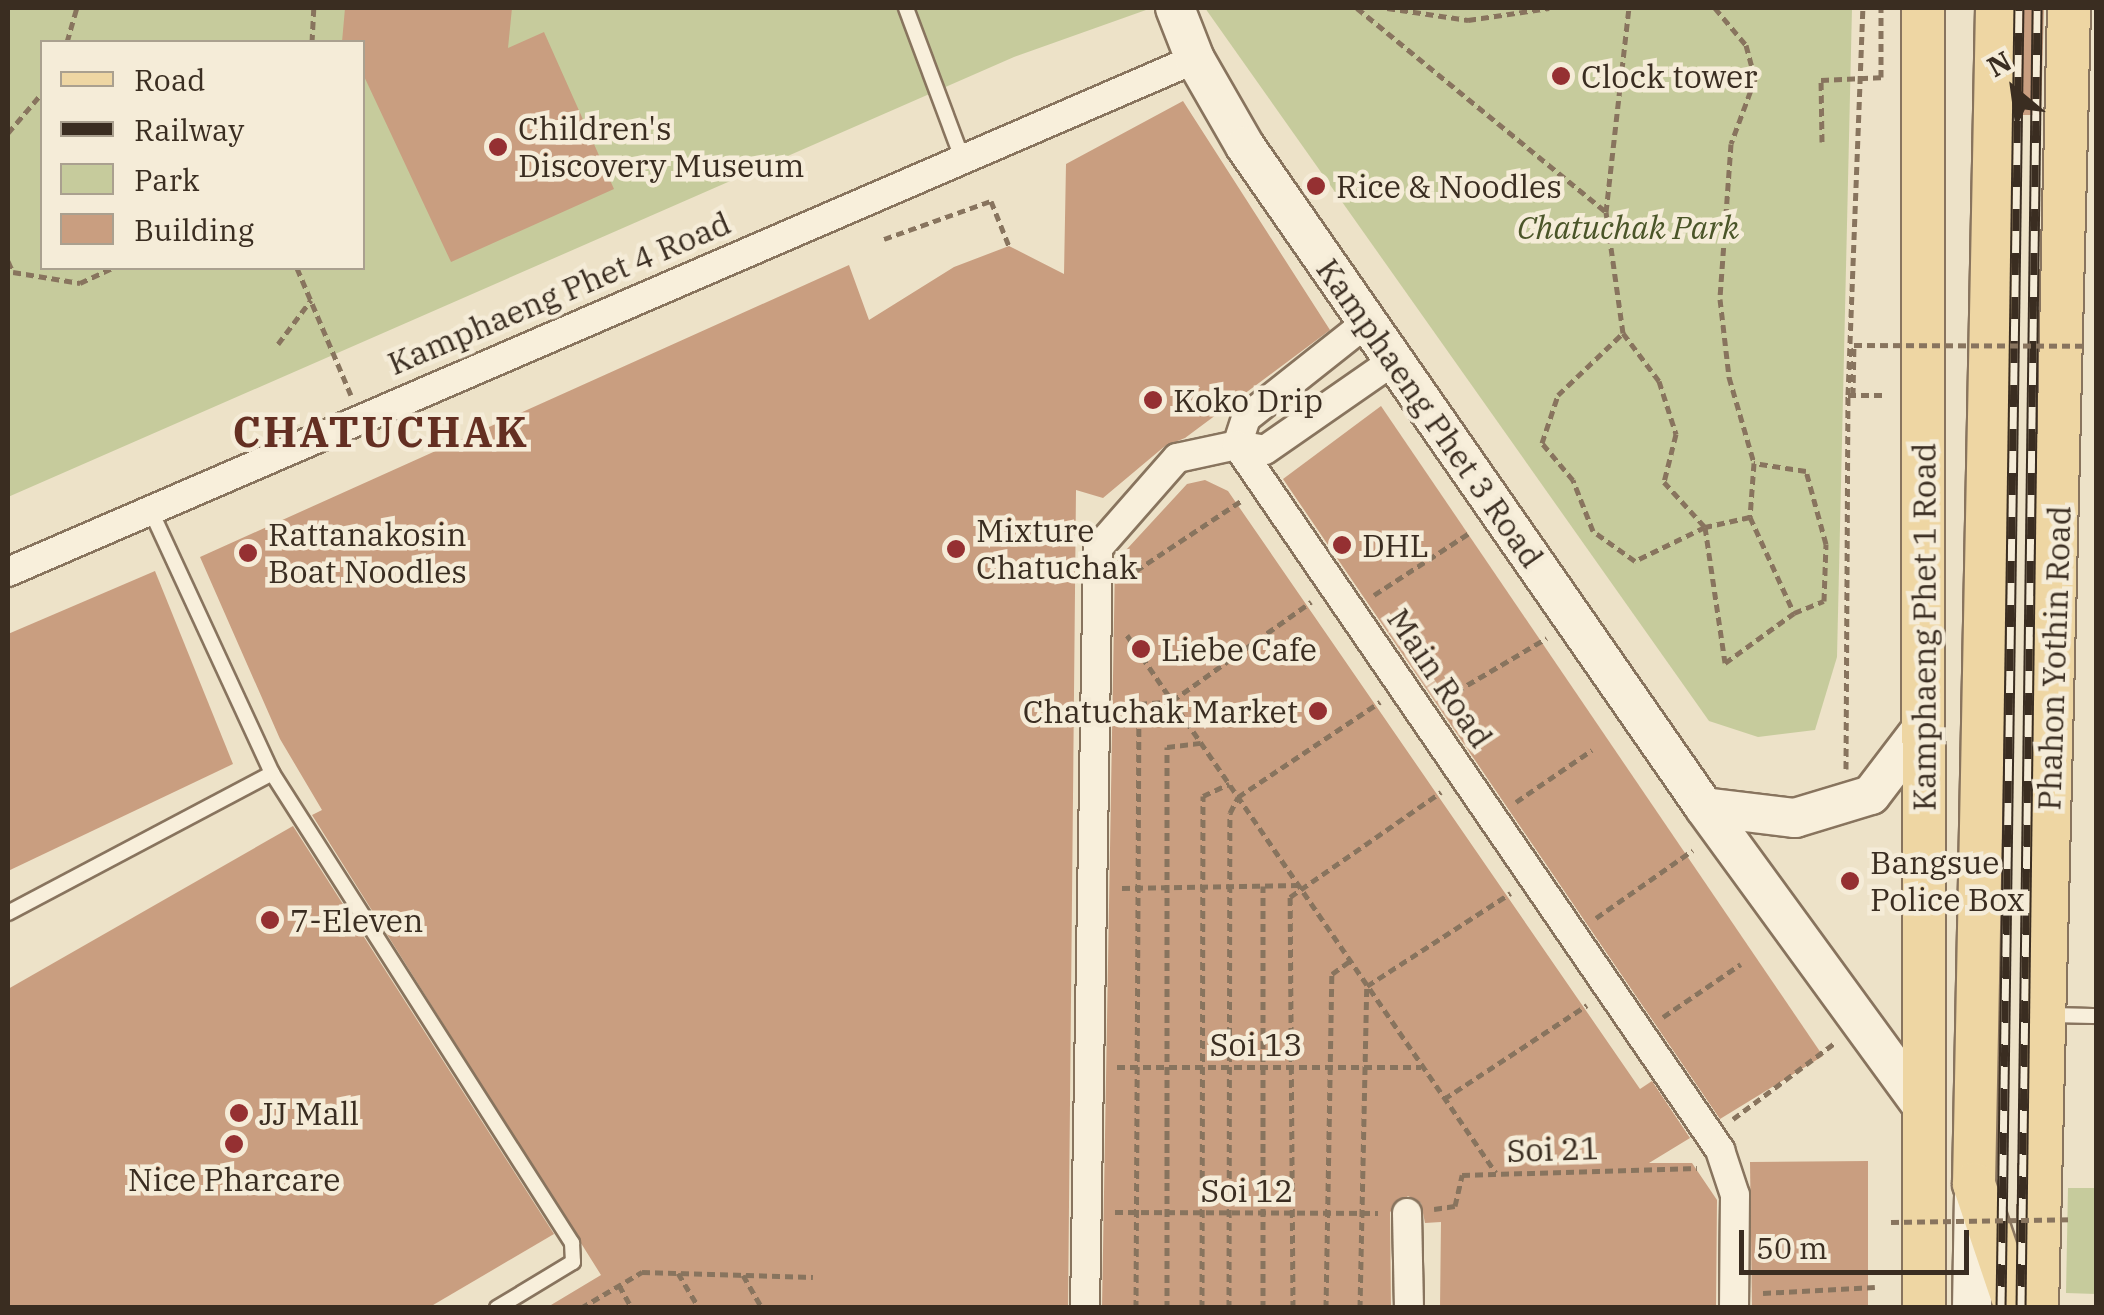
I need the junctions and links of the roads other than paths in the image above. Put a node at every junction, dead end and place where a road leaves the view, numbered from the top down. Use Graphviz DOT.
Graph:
graph roads {
  1 [pos="906,8"];
  2 [pos="1175,8"];
  3 [pos="1923,8"];
  4 [pos="1997,8"];
  5 [pos="2068,8"];
  6 [pos="1194,59"];
  7 [pos="962,158"];
  8 [pos="1366,323"];
  9 [pos="1393,361"];
  10 [pos="1237,445"];
  11 [pos="150,509"];
  12 [pos="8,572"];
  13 [pos="1924,724"];
  14 [pos="272,773"];
  15 [pos="1712,818"];
  16 [pos="8,912"];
  17 [pos="2043,1015"];
  18 [pos="2096,1016"];
  19 [pos="1924,1109"];
  20 [pos="1974,1184"];
  21 [pos="1407,1213"];
  22 [pos="1734,1300"];
  23 [pos="496,1308"];
  24 [pos="1085,1308"];
  25 [pos="1409,1308"];
  26 [pos="1924,1308"];
  27 [pos="1972,1308"];
  28 [pos="2016,1308"];
  29 [pos="2037,1308"];
  1 -- 7 [label="lane"];
  2 -- 6 [label="street, Kamphaeng Phet 3 Road"];
  3 -- 13 [label="main road, Kamphaeng Phet 1 Road"];
  4 -- 20 [label="main road, Phahon Yothin Road"];
  5 -- 17 [label="main road, Phahon Yothin Road"];
  6 -- 7 [label="street, Kamphaeng Phet 4 Road"];
  6 -- 8 [label="street, Kamphaeng Phet 3 Road"];
  7 -- 11 [label="street, Kamphaeng Phet 4 Road"];
  8 -- 9 [label="street, Kamphaeng Phet 3 Road"];
  8 -- 10 [label="street"];
  9 -- 10 [label="street"];
  9 -- 15 [label="street, Kamphaeng Phet 3 Road"];
  10 -- 22 [label="street, Main Road"];
  10 -- 24 [label="street"];
  11 -- 12 [label="street, Kamphaeng Phet 4 Road"];
  11 -- 14 [label="lane"];
  13 -- 15 [label="street"];
  13 -- 19 [label="main road, Kamphaeng Phet 1 Road"];
  14 -- 16 [label="lane"];
  14 -- 23 [label="lane"];
  15 -- 19 [label="street, Kamphaeng Phet 3 Road"];
  17 -- 18 [label="lane"];
  17 -- 29 [label="main road, Phahon Yothin Road"];
  19 -- 26 [label="main road, Kamphaeng Phet 1 Road"];
  20 -- 27 [label="street"];
  20 -- 28 [label="main road, Phahon Yothin Road"];
  21 -- 25 [label="street"];
}
